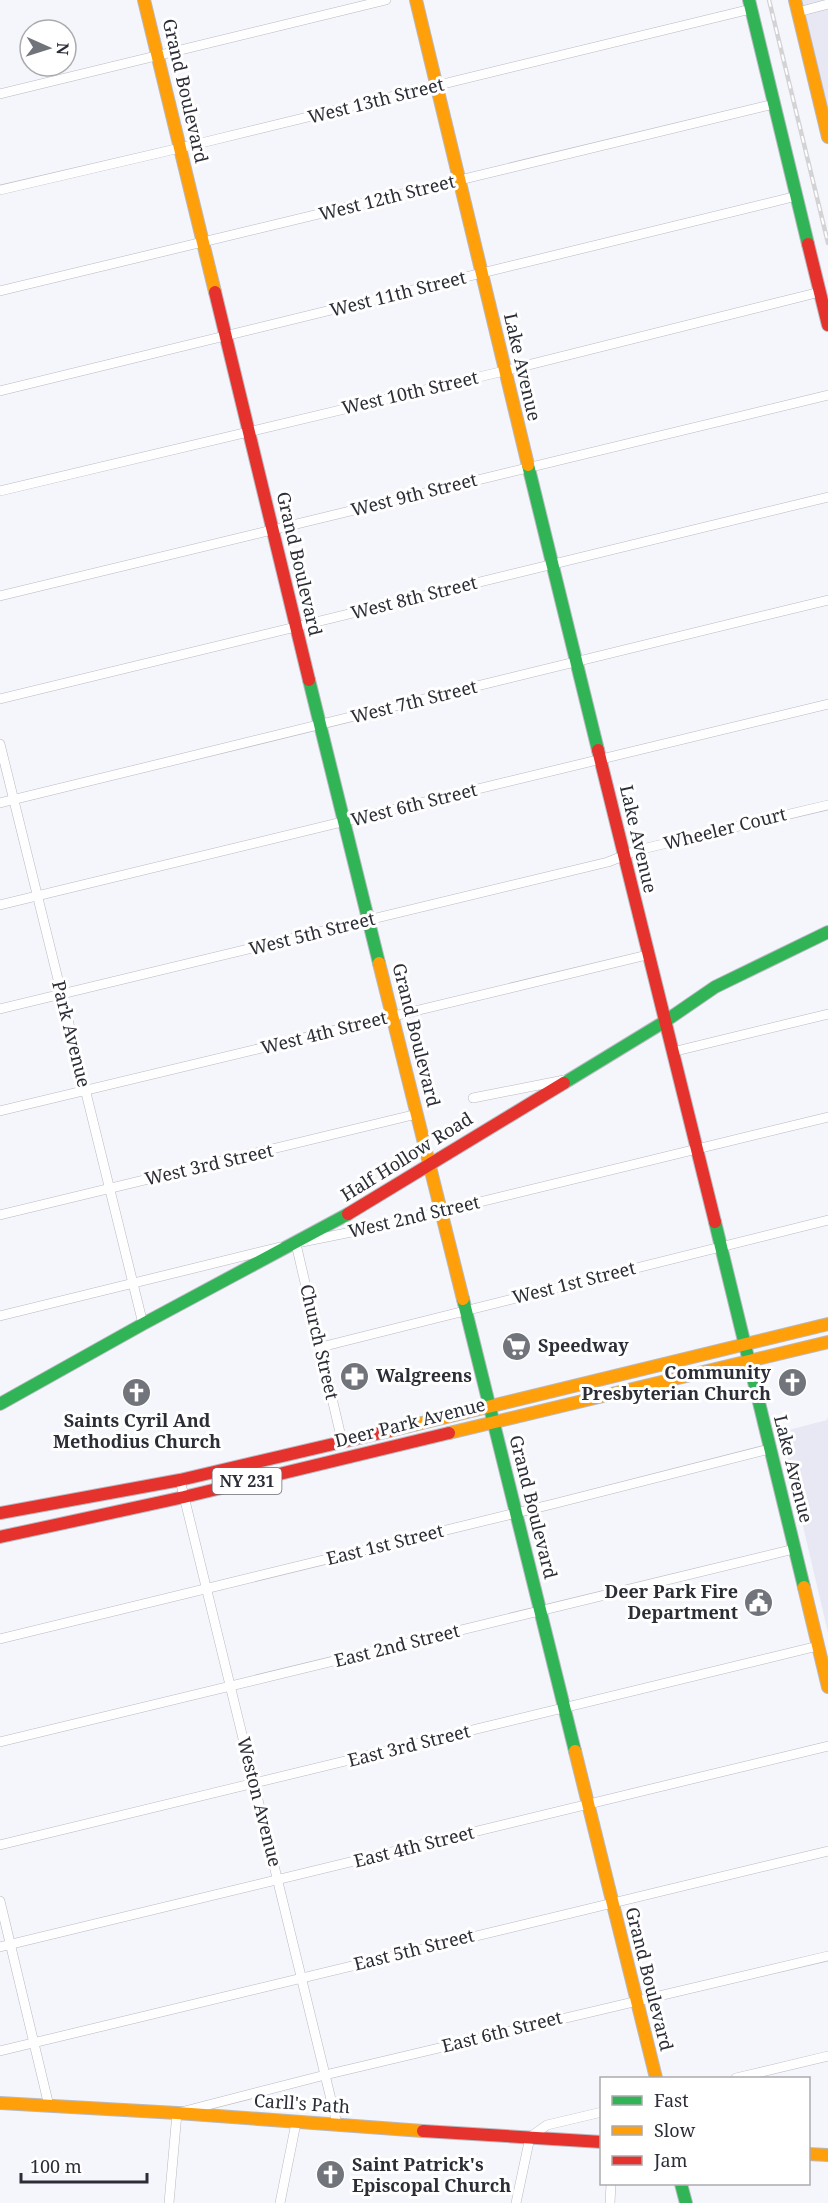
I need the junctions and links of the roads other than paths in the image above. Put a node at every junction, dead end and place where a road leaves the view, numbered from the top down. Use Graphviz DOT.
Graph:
graph roads {
  1 [pos="144,0"];
  2 [pos="386,0"];
  3 [pos="416,0"];
  4 [pos="750,4"];
  5 [pos="828,4"];
  6 [pos="796,6"];
  7 [pos="158,55"];
  8 [pos="436,87"];
  9 [pos="0,94"];
  10 [pos="774,104"];
  11 [pos="828,137"];
  12 [pos="180,148"];
  13 [pos="459,181"];
  14 [pos="0,190"];
  15 [pos="797,196"];
  16 [pos="203,242"];
  17 [pos="482,273"];
  18 [pos="0,291"];
  19 [pos="820,292"];
  20 [pos="828,325"];
  21 [pos="226,336"];
  22 [pos="504,370"];
  23 [pos="0,391"];
  24 [pos="828,395"];
  25 [pos="250,432"];
  26 [pos="528,467"];
  27 [pos="0,492"];
  28 [pos="828,497"];
  29 [pos="272,530"];
  30 [pos="553,564"];
  31 [pos="0,596"];
  32 [pos="828,600"];
  33 [pos="295,627"];
  34 [pos="575,662"];
  35 [pos="0,699"];
  36 [pos="828,704"];
  37 [pos="320,725"];
  38 [pos="0,744"];
  39 [pos="600,759"];
  40 [pos="14,799"];
  41 [pos="0,803"];
  42 [pos="828,805"];
  43 [pos="343,822"];
  44 [pos="623,856"];
  45 [pos="37,896"];
  46 [pos="0,905"];
  47 [pos="368,920"];
  48 [pos="828,932"];
  49 [pos="647,955"];
  50 [pos="62,994"];
  51 [pos="0,1009"];
  52 [pos="828,1014"];
  53 [pos="392,1017"];
  54 [pos="664,1023"];
  55 [pos="672,1052"];
  56 [pos="569,1079"];
  57 [pos="85,1090"];
  58 [pos="473,1098"];
  59 [pos="0,1111"];
  60 [pos="417,1114"];
  61 [pos="828,1117"];
  62 [pos="697,1149"];
  63 [pos="430,1164"];
  64 [pos="109,1189"];
  65 [pos="441,1211"];
  66 [pos="0,1215"];
  67 [pos="828,1220"];
  68 [pos="296,1244"];
  69 [pos="721,1246"];
  70 [pos="133,1282"];
  71 [pos="466,1309"];
  72 [pos="0,1316"];
  73 [pos="143,1324"];
  74 [pos="828,1324"];
  75 [pos="828,1342"];
  76 [pos="744,1345"];
  77 [pos="321,1347"];
  78 [pos="748,1362"];
  79 [pos="0,1404"];
  80 [pos="489,1406"];
  81 [pos="493,1421"];
  82 [pos="342,1442"];
  83 [pos="769,1449"];
  84 [pos="180,1479"];
  85 [pos="184,1497"];
  86 [pos="516,1513"];
  87 [pos="0,1514"];
  88 [pos="0,1537"];
  89 [pos="794,1549"];
  90 [pos="207,1588"];
  91 [pos="540,1611"];
  92 [pos="0,1639"];
  93 [pos="818,1646"];
  94 [pos="230,1686"];
  95 [pos="828,1687"];
  96 [pos="563,1707"];
  97 [pos="0,1742"];
  98 [pos="828,1746"];
  99 [pos="253,1784"];
  100 [pos="587,1805"];
  101 [pos="0,1845"];
  102 [pos="828,1851"];
  103 [pos="278,1880"];
  104 [pos="0,1900"];
  105 [pos="612,1902"];
  106 [pos="11,1944"];
  107 [pos="0,1947"];
  108 [pos="828,1956"];
  109 [pos="302,1978"];
  110 [pos="635,2000"];
  111 [pos="34,2042"];
  112 [pos="0,2050"];
  113 [pos="828,2056"];
  114 [pos="325,2074"];
  115 [pos="655,2077"];
  116 [pos="744,2077"];
  117 [pos="0,2103"];
  118 [pos="48,2106"];
  119 [pos="600,2112"];
  120 [pos="177,2113"];
  121 [pos="296,2123"];
  122 [pos="337,2124"];
  123 [pos="530,2137"];
  124 [pos="600,2142"];
  125 [pos="810,2154"];
  126 [pos="828,2155"];
  127 [pos="611,2185"];
  128 [pos="681,2185"];
  129 [pos="169,2203"];
  130 [pos="280,2203"];
  131 [pos="516,2203"];
  132 [pos="610,2203"];
  133 [pos="686,2203"];
  1 -- 7 [label="street, Grand Boulevard"];
  2 -- 7 [label="street"];
  3 -- 8 [label="street, Lake Avenue"];
  4 -- 8 [label="street, West 13th Street"];
  4 -- 10 [label="street"];
  5 -- 6 [label="street"];
  6 -- 11 [label="street"];
  7 -- 9 [label="street"];
  7 -- 12 [label="street, Grand Boulevard"];
  8 -- 12 [label="street, West 13th Street"];
  8 -- 13 [label="street, Lake Avenue"];
  10 -- 13 [label="street, West 12th Street"];
  10 -- 15 [label="street"];
  12 -- 14 [label="street, West 13th Street"];
  12 -- 16 [label="street, Grand Boulevard"];
  13 -- 16 [label="street, West 12th Street"];
  13 -- 17 [label="street, Lake Avenue"];
  15 -- 17 [label="street, West 11th Street"];
  15 -- 19 [label="street"];
  16 -- 18 [label="street, West 12th Street"];
  16 -- 21 [label="street, Grand Boulevard"];
  17 -- 21 [label="street, West 11th Street"];
  17 -- 22 [label="street, Lake Avenue"];
  19 -- 20 [label="street"];
  19 -- 22 [label="street, West 10th Street"];
  21 -- 23 [label="street, West 11th Street"];
  21 -- 25 [label="street, Grand Boulevard"];
  22 -- 25 [label="street, West 10th Street"];
  22 -- 26 [label="street, Lake Avenue"];
  24 -- 26 [label="street, West 9th Street"];
  25 -- 27 [label="street, West 10th Street"];
  25 -- 29 [label="street, Grand Boulevard"];
  26 -- 29 [label="street, West 9th Street"];
  26 -- 30 [label="street, Lake Avenue"];
  28 -- 30 [label="street, West 8th Street"];
  29 -- 31 [label="street, West 9th Street"];
  29 -- 33 [label="street, Grand Boulevard"];
  30 -- 33 [label="street, West 8th Street"];
  30 -- 34 [label="street, Lake Avenue"];
  32 -- 34 [label="street, West 7th Street"];
  33 -- 35 [label="street, West 8th Street"];
  33 -- 37 [label="street, Grand Boulevard"];
  34 -- 37 [label="street, West 7th Street"];
  34 -- 39 [label="street, Lake Avenue"];
  36 -- 39 [label="street, West 6th Street"];
  37 -- 40 [label="street, West 7th Street"];
  37 -- 43 [label="street, Grand Boulevard"];
  38 -- 40 [label="street, Park Avenue"];
  39 -- 43 [label="street, West 6th Street"];
  39 -- 44 [label="street, Lake Avenue"];
  40 -- 41 [label="street, West 7th Street"];
  40 -- 45 [label="street, Park Avenue"];
  42 -- 44 [label="street, Wheeler Court"];
  43 -- 45 [label="street, West 6th Street"];
  43 -- 47 [label="street, Grand Boulevard"];
  44 -- 47 [label="street, West 5th Street"];
  44 -- 49 [label="street, Lake Avenue"];
  45 -- 46 [label="street, West 6th Street"];
  45 -- 50 [label="street, Park Avenue"];
  47 -- 50 [label="street, West 5th Street"];
  47 -- 53 [label="street, Grand Boulevard"];
  48 -- 54 [label="street, Half Hollow Road"];
  49 -- 53 [label="street, West 4th Street"];
  49 -- 54 [label="street, Lake Avenue"];
  50 -- 51 [label="street, West 5th Street"];
  50 -- 57 [label="street, Park Avenue"];
  52 -- 55 [label="street"];
  53 -- 57 [label="street, West 4th Street"];
  53 -- 60 [label="street, Grand Boulevard"];
  54 -- 55 [label="street, Lake Avenue"];
  54 -- 56 [label="street, Half Hollow Road"];
  55 -- 62 [label="street, Lake Avenue"];
  56 -- 58 [label="street"];
  56 -- 63 [label="street, Half Hollow Road"];
  57 -- 59 [label="street, West 4th Street"];
  57 -- 64 [label="street, Park Avenue"];
  60 -- 63 [label="street, Grand Boulevard"];
  60 -- 64 [label="street, West 3rd Street"];
  61 -- 62 [label="street, West 2nd Street"];
  62 -- 65 [label="street, West 2nd Street"];
  62 -- 69 [label="street, Lake Avenue"];
  63 -- 65 [label="street, Grand Boulevard"];
  63 -- 68 [label="street, Half Hollow Road"];
  64 -- 66 [label="street, West 3rd Street"];
  64 -- 70 [label="street, Park Avenue"];
  65 -- 68 [label="street, West 2nd Street"];
  65 -- 71 [label="street, Grand Boulevard"];
  67 -- 69 [label="street, West 1st Street"];
  68 -- 70 [label="street, West 2nd Street"];
  68 -- 73 [label="street, Half Hollow Road"];
  68 -- 77 [label="street, Church Street"];
  69 -- 71 [label="street, West 1st Street"];
  69 -- 76 [label="street, Lake Avenue"];
  70 -- 72 [label="street, West 2nd Street"];
  70 -- 73 [label="street, Park Avenue"];
  71 -- 77 [label="street, West 1st Street"];
  71 -- 80 [label="street, Grand Boulevard"];
  73 -- 79 [label="street, Half Hollow Road"];
  74 -- 76 [label="street, Deer Park Avenue / NY 231"];
  75 -- 78 [label="street, Deer Park Avenue / NY 231"];
  76 -- 78 [label="street, Lake Avenue"];
  76 -- 80 [label="street, Deer Park Avenue / NY 231"];
  77 -- 82 [label="street, Church Street"];
  78 -- 81 [label="street, Deer Park Avenue / NY 231"];
  78 -- 83 [label="street, Lake Avenue"];
  80 -- 81 [label="street, Grand Boulevard"];
  80 -- 82 [label="street, Deer Park Avenue / NY 231"];
  81 -- 85 [label="street, Deer Park Avenue / NY 231"];
  81 -- 86 [label="street, Grand Boulevard"];
  82 -- 84 [label="street, Deer Park Avenue / NY 231"];
  83 -- 86 [label="street, East 1st Street"];
  83 -- 89 [label="street, Lake Avenue"];
  84 -- 85 [label="street, Weston Avenue"];
  84 -- 87 [label="street, Deer Park Avenue / NY 231"];
  85 -- 88 [label="street, Deer Park Avenue / NY 231"];
  85 -- 90 [label="street, Weston Avenue"];
  86 -- 90 [label="street, East 1st Street"];
  86 -- 91 [label="street, Grand Boulevard"];
  89 -- 91 [label="street, East 2nd Street"];
  89 -- 93 [label="street, Lake Avenue"];
  90 -- 92 [label="street, East 1st Street"];
  90 -- 94 [label="street, Weston Avenue"];
  91 -- 94 [label="street, East 2nd Street"];
  91 -- 96 [label="street, Grand Boulevard"];
  93 -- 95 [label="street, Lake Avenue"];
  93 -- 96 [label="street, East 3rd Street"];
  94 -- 97 [label="street, East 2nd Street"];
  94 -- 99 [label="street, Weston Avenue"];
  96 -- 99 [label="street, East 3rd Street"];
  96 -- 100 [label="street, Grand Boulevard"];
  98 -- 100 [label="street, East 4th Street"];
  99 -- 101 [label="street, East 3rd Street"];
  99 -- 103 [label="street, Weston Avenue"];
  100 -- 103 [label="street, East 4th Street"];
  100 -- 105 [label="street, Grand Boulevard"];
  102 -- 105 [label="street, East 5th Street"];
  103 -- 106 [label="street, East 4th Street"];
  103 -- 109 [label="street, Weston Avenue"];
  104 -- 106 [label="street"];
  105 -- 109 [label="street, East 5th Street"];
  105 -- 110 [label="street, Grand Boulevard"];
  106 -- 107 [label="street, East 4th Street"];
  106 -- 111 [label="street"];
  108 -- 110 [label="street, East 6th Street"];
  109 -- 111 [label="street, East 5th Street"];
  109 -- 114 [label="street, Weston Avenue"];
  110 -- 114 [label="street, East 6th Street"];
  110 -- 115 [label="street, Grand Boulevard"];
  111 -- 112 [label="street, East 5th Street"];
  111 -- 118 [label="street"];
  113 -- 116 [label="street"];
  114 -- 120 [label="street, East 6th Street"];
  114 -- 122 [label="street, Weston Avenue"];
  117 -- 118 [label="street, Carll's Path"];
  118 -- 120 [label="street, Carll's Path"];
  119 -- 123 [label="street"];
  120 -- 121 [label="street, Carll's Path"];
  120 -- 129 [label="street"];
  121 -- 122 [label="street, Carll's Path"];
  121 -- 130 [label="street"];
  122 -- 123 [label="street, Carll's Path"];
  123 -- 124 [label="street, Carll's Path"];
  123 -- 131 [label="street"];
  125 -- 126 [label="street"];
  127 -- 132 [label="street"];
  128 -- 133 [label="street"];
}
